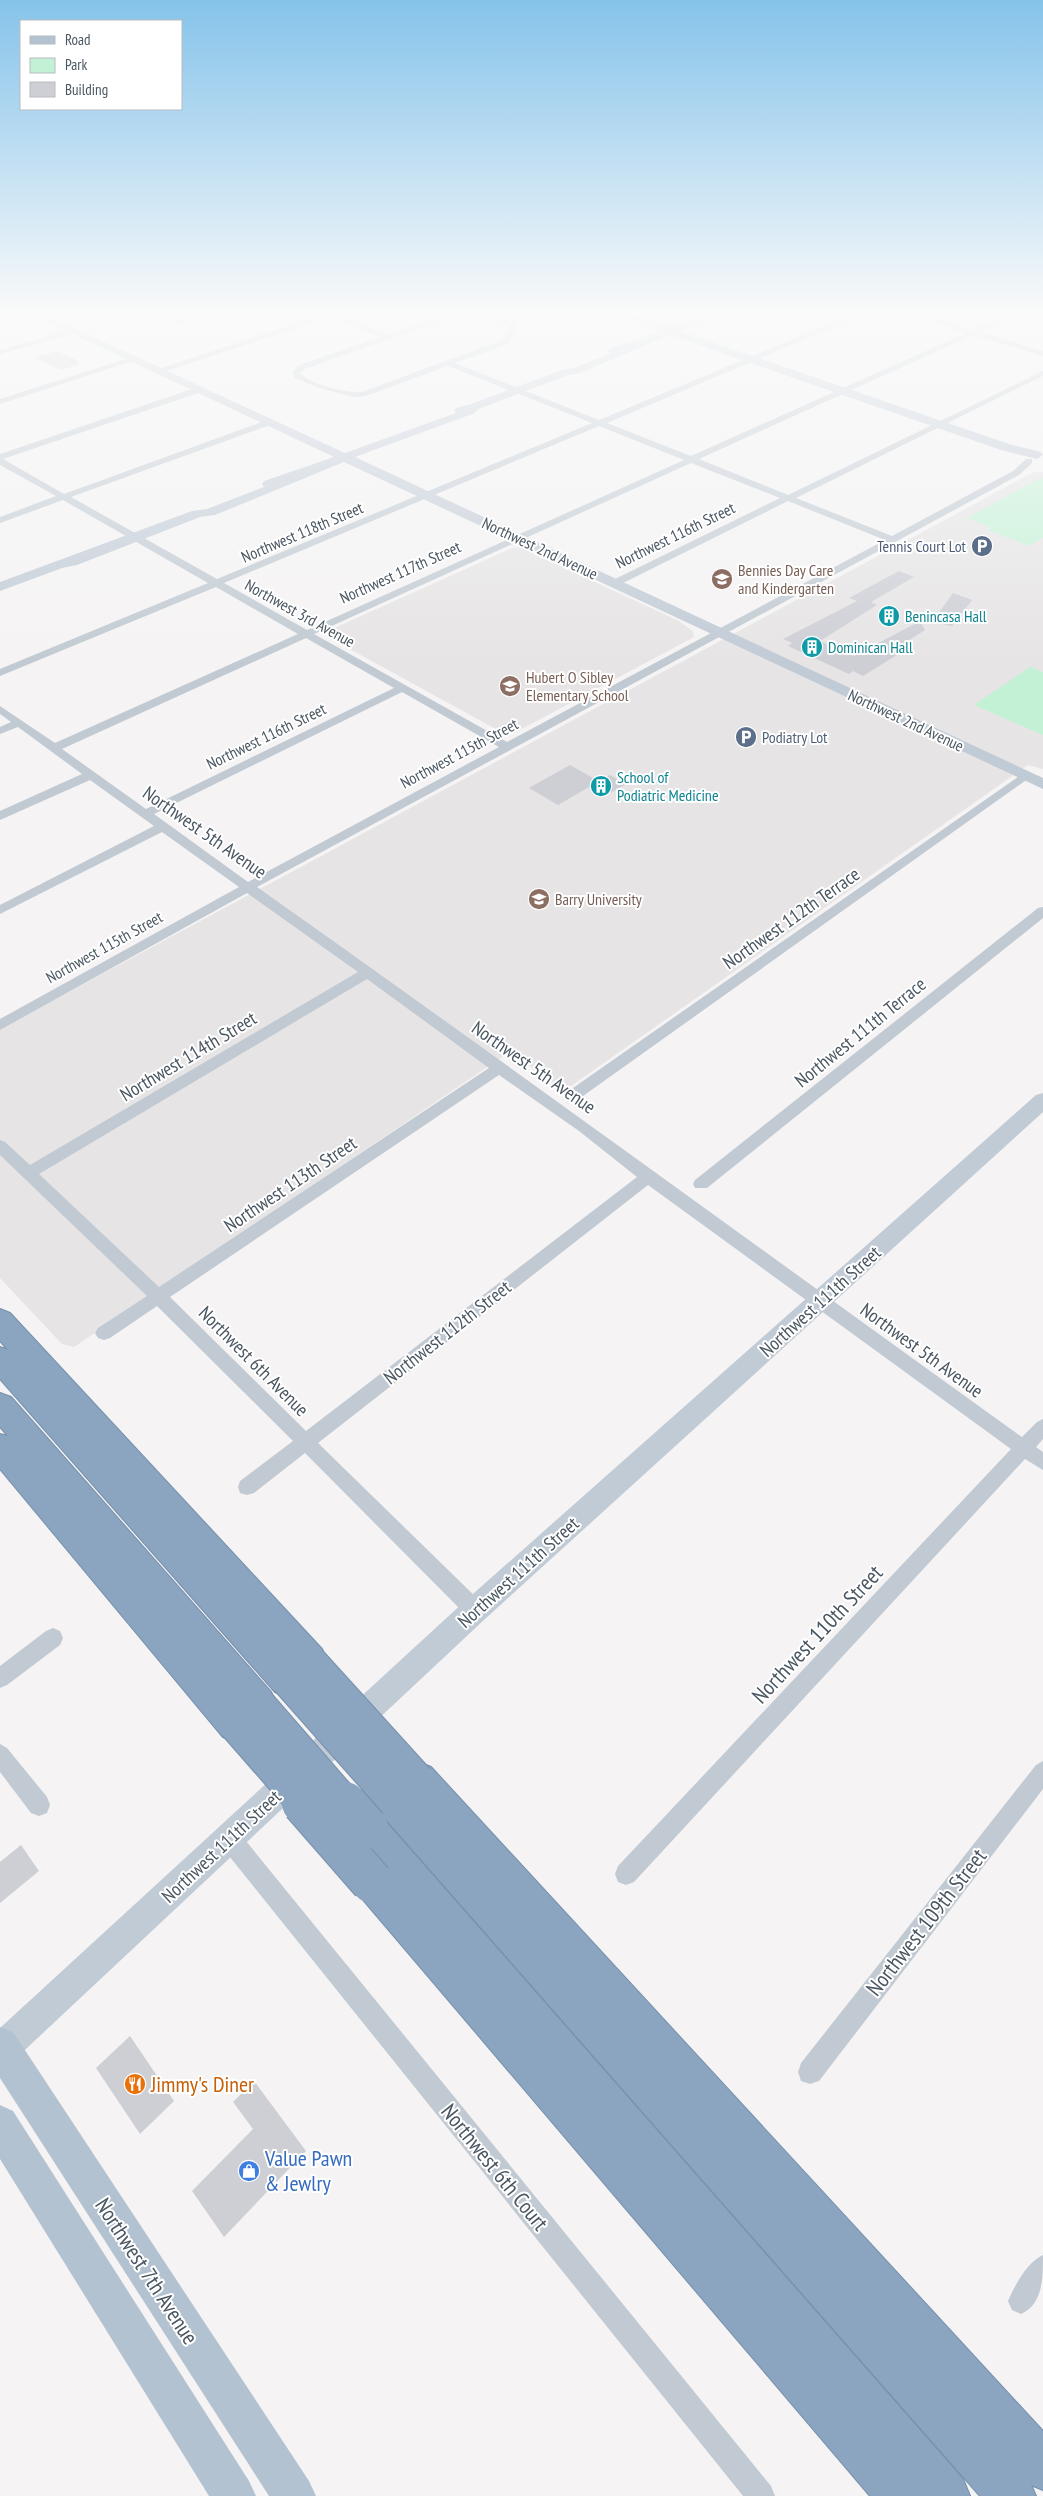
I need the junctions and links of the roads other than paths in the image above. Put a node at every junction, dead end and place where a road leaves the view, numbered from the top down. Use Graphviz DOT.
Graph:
graph roads {
  1 [pos="78,430"];
  2 [pos="246,430"];
  3 [pos="283,430"];
  4 [pos="423,430"];
  5 [pos="585,430"];
  6 [pos="621,430"];
  7 [pos="757,430"];
  8 [pos="925,430"];
  9 [pos="957,430"];
  10 [pos="0,457"];
  11 [pos="344,458"];
  12 [pos="1038,459"];
  13 [pos="692,460"];
  14 [pos="0,461"];
  15 [pos="428,496"];
  16 [pos="65,497"];
  17 [pos="786,498"];
  18 [pos="0,520"];
  19 [pos="517,537"];
  20 [pos="137,538"];
  21 [pos="891,539"];
  22 [pos="72,562"];
  23 [pos="615,583"];
  24 [pos="218,584"];
  25 [pos="0,587"];
  26 [pos="0,594"];
  27 [pos="720,632"];
  28 [pos="306,633"];
  29 [pos="0,673"];
  30 [pos="402,688"];
  31 [pos="0,709"];
  32 [pos="19,723"];
  33 [pos="0,731"];
  34 [pos="507,747"];
  35 [pos="54,748"];
  36 [pos="90,775"];
  37 [pos="1025,776"];
  38 [pos="1043,784"];
  39 [pos="145,814"];
  40 [pos="0,816"];
  41 [pos="162,827"];
  42 [pos="248,887"];
  43 [pos="0,910"];
  44 [pos="1043,911"];
  45 [pos="368,972"];
  46 [pos="0,1025"];
  47 [pos="499,1068"];
  48 [pos="578,1092"];
  49 [pos="1043,1100"];
  50 [pos="0,1146"];
  51 [pos="28,1174"];
  52 [pos="648,1177"];
  53 [pos="701,1184"];
  54 [pos="158,1296"];
  55 [pos="821,1301"];
  56 [pos="0,1321"];
  57 [pos="104,1333"];
  58 [pos="0,1359"];
  59 [pos="0,1406"];
  60 [pos="1043,1427"];
  61 [pos="306,1442"];
  62 [pos="0,1447"];
  63 [pos="1024,1448"];
  64 [pos="1043,1462"];
  65 [pos="247,1487"];
  66 [pos="476,1610"];
  67 [pos="53,1638"];
  68 [pos="298,1671"];
  69 [pos="0,1678"];
  70 [pos="247,1714"];
  71 [pos="0,1755"];
  72 [pos="1043,1772"];
  73 [pos="287,1785"];
  74 [pos="393,1804"];
  75 [pos="39,1805"];
  76 [pos="229,1838"];
  77 [pos="626,1874"];
  78 [pos="1,2048"];
  79 [pos="810,2072"];
  80 [pos="0,2124"];
  81 [pos="1043,2268"];
  82 [pos="1021,2301"];
  83 [pos="1043,2466"];
  84 [pos="233,2492"];
  85 [pos="294,2496"];
  86 [pos="761,2496"];
  87 [pos="901,2496"];
  88 [pos="946,2496"];
  89 [pos="1012,2496"];
  1 -- 10 [label="street"];
  2 -- 16 [label="street"];
  3 -- 11 [label="street, Northwest 2nd Avenue"];
  4 -- 11 [label="street"];
  5 -- 15 [label="street, Northwest 118th Street"];
  6 -- 13 [label="street"];
  7 -- 13 [label="street, Northwest 117th Street"];
  8 -- 17 [label="street, Northwest 116th Street"];
  9 -- 12 [label="street"];
  11 -- 15 [label="street, Northwest 2nd Avenue"];
  11 -- 20 [label="street"];
  12 -- 21 [label="street, Northwest 115th Street"];
  13 -- 17 [label="street"];
  13 -- 19 [label="street, Northwest 117th Street"];
  14 -- 16 [label="street, Northwest 3rd Avenue"];
  15 -- 19 [label="street, Northwest 2nd Avenue"];
  15 -- 24 [label="street, Northwest 118th Street"];
  16 -- 18 [label="street"];
  16 -- 20 [label="street, Northwest 3rd Avenue"];
  17 -- 21 [label="street"];
  17 -- 23 [label="street, Northwest 116th Street"];
  19 -- 23 [label="street, Northwest 2nd Avenue"];
  19 -- 28 [label="street, Northwest 117th Street"];
  20 -- 22 [label="street"];
  20 -- 24 [label="street, Northwest 3rd Avenue"];
  21 -- 27 [label="street, Northwest 115th Street"];
  22 -- 25 [label="street"];
  22 -- 26 [label="street"];
  23 -- 27 [label="street, Northwest 2nd Avenue"];
  24 -- 28 [label="street, Northwest 3rd Avenue"];
  24 -- 29 [label="street, Northwest 118th Street"];
  27 -- 34 [label="street, Northwest 115th Street"];
  27 -- 37 [label="street, Northwest 2nd Avenue"];
  28 -- 30 [label="street, Northwest 3rd Avenue"];
  28 -- 35 [label="street, Northwest 117th Street"];
  30 -- 34 [label="street, Northwest 3rd Avenue"];
  30 -- 39 [label="street, Northwest 116th Street"];
  31 -- 32 [label="street, Northwest 5th Avenue"];
  32 -- 33 [label="street"];
  32 -- 35 [label="street, Northwest 5th Avenue"];
  34 -- 42 [label="street, Northwest 115th Street"];
  35 -- 36 [label="street, Northwest 5th Avenue"];
  36 -- 39 [label="street, Northwest 5th Avenue"];
  36 -- 40 [label="street"];
  37 -- 38 [label="street, Northwest 2nd Avenue"];
  37 -- 48 [label="street, Northwest 112th Terrace"];
  39 -- 41 [label="street, Northwest 5th Avenue"];
  41 -- 42 [label="street, Northwest 5th Avenue"];
  41 -- 43 [label="street"];
  42 -- 45 [label="street, Northwest 5th Avenue"];
  42 -- 46 [label="street, Northwest 115th Street"];
  44 -- 53 [label="street, Northwest 111th Terrace"];
  45 -- 47 [label="street, Northwest 5th Avenue"];
  45 -- 51 [label="street, Northwest 114th Street"];
  47 -- 52 [label="street, Northwest 5th Avenue"];
  47 -- 54 [label="street, Northwest 113th Street"];
  49 -- 55 [label="street, Northwest 111th Street"];
  50 -- 51 [label="street, Northwest 6th Avenue"];
  51 -- 54 [label="street, Northwest 6th Avenue"];
  52 -- 55 [label="street, Northwest 5th Avenue"];
  52 -- 61 [label="street, Northwest 112th Street"];
  54 -- 57 [label="street, Northwest 113th Street"];
  54 -- 61 [label="street, Northwest 6th Avenue"];
  55 -- 63 [label="street, Northwest 5th Avenue"];
  55 -- 66 [label="street, Northwest 111th Street"];
  56 -- 68 [label="highway"];
  58 -- 68 [label="highway"];
  59 -- 70 [label="highway"];
  60 -- 63 [label="street, Northwest 110th Street"];
  61 -- 65 [label="street, Northwest 112th Street"];
  61 -- 66 [label="street, Northwest 6th Avenue"];
  62 -- 70 [label="highway"];
  63 -- 64 [label="street, Northwest 5th Avenue"];
  63 -- 77 [label="street, Northwest 110th Street"];
  66 -- 73 [label="street, Northwest 111th Street"];
  67 -- 69 [label="street"];
  68 -- 74 [label="highway, bridge"];
  70 -- 73 [label="highway, bridge"];
  70 -- 74 [label="highway, bridge"];
  71 -- 75 [label="street"];
  72 -- 79 [label="street, Northwest 109th Street"];
  73 -- 76 [label="street, Northwest 111th Street"];
  73 -- 87 [label="highway, bridge"];
  74 -- 83 [label="highway"];
  74 -- 88 [label="highway"];
  74 -- 89 [label="highway"];
  76 -- 78 [label="street, Northwest 111th Street"];
  76 -- 86 [label="street, Northwest 6th Court"];
  78 -- 85 [label="main road, Northwest 7th Avenue"];
  80 -- 84 [label="main road"];
  81 -- 82 [label="street"];
}
